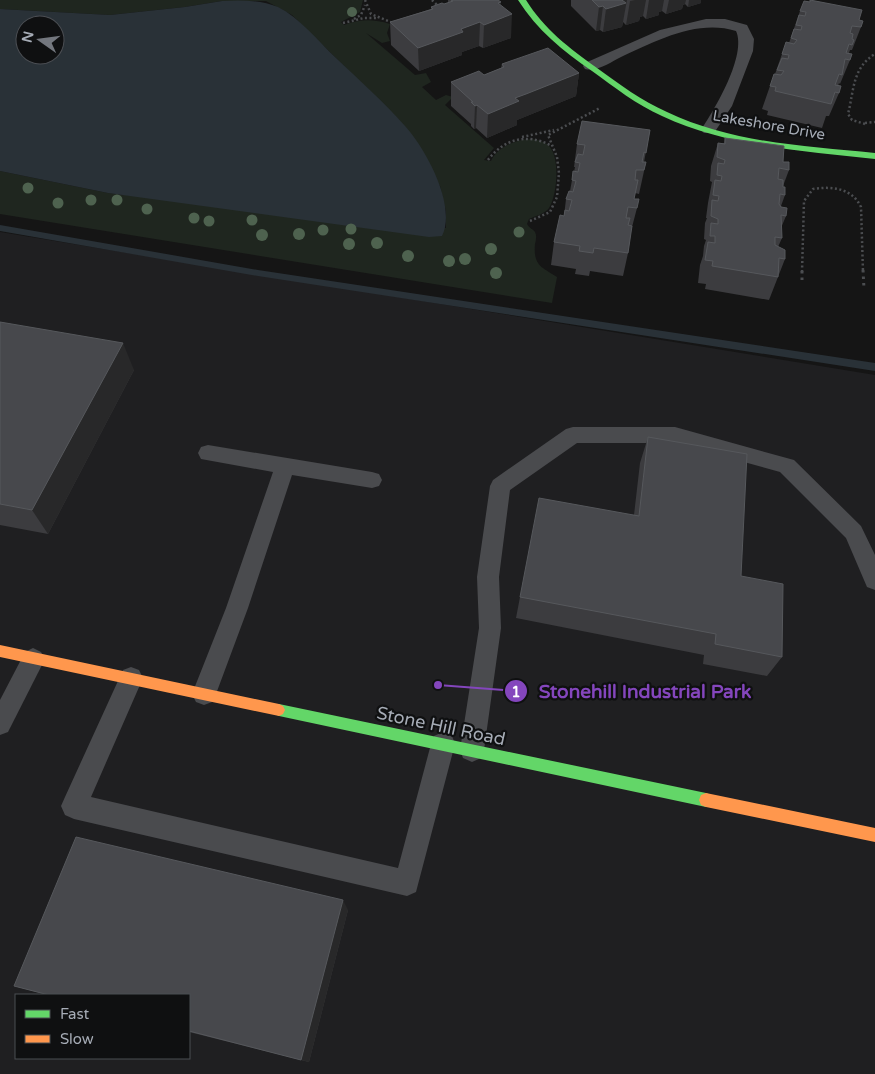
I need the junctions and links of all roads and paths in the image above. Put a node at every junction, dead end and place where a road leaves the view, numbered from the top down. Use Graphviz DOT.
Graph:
graph roads {
  1 [pos="365,0"];
  2 [pos="432,0"];
  3 [pos="522,0"];
  4 [pos="365,4"];
  5 [pos="442,10"];
  6 [pos="380,19"];
  7 [pos="350,21"];
  8 [pos="343,23"];
  9 [pos="397,24"];
  10 [pos="875,54"];
  11 [pos="590,66"];
  12 [pos="608,104"];
  13 [pos="865,124"];
  14 [pos="555,130"];
  15 [pos="709,130"];
  16 [pos="521,138"];
  17 [pos="550,145"];
  18 [pos="875,156"];
  19 [pos="488,160"];
  20 [pos="530,220"];
  21 [pos="802,280"];
  22 [pos="864,288"];
  23 [pos="208,453"];
  24 [pos="285,466"];
  25 [pos="372,480"];
  26 [pos="875,580"];
  27 [pos="0,651"];
  28 [pos="33,659"];
  29 [pos="131,678"];
  30 [pos="204,694"];
  31 [pos="0,724"];
  32 [pos="443,744"];
  33 [pos="472,750"];
  34 [pos="875,835"];
  1 -- 4 [label="path"];
  2 -- 5 [label="path"];
  3 -- 11 [label="street, Lakeshore Drive"];
  4 -- 6 [label="path"];
  4 -- 7 [label="path"];
  6 -- 7 [label="path"];
  6 -- 9 [label="path"];
  7 -- 8 [label="path"];
  10 -- 13 [label="path"];
  11 -- 15 [label="street, Lakeshore Drive"];
  11 -- 15 [label="lane"];
  12 -- 14 [label="path"];
  14 -- 16 [label="path"];
  14 -- 17 [label="path"];
  15 -- 18 [label="street, Lakeshore Drive"];
  16 -- 17 [label="path"];
  16 -- 19 [label="path"];
  17 -- 20 [label="path"];
  21 -- 22 [label="path"];
  23 -- 24 [label="lane"];
  24 -- 25 [label="lane"];
  24 -- 30 [label="lane"];
  26 -- 33 [label="lane"];
  27 -- 28 [label="street, Stone Hill Road"];
  28 -- 29 [label="street, Stone Hill Road"];
  28 -- 31 [label="lane"];
  29 -- 30 [label="street, Stone Hill Road"];
  29 -- 32 [label="lane"];
  30 -- 32 [label="street, Stone Hill Road"];
  32 -- 33 [label="street, Stone Hill Road"];
  33 -- 34 [label="street, Stone Hill Road"];
}
